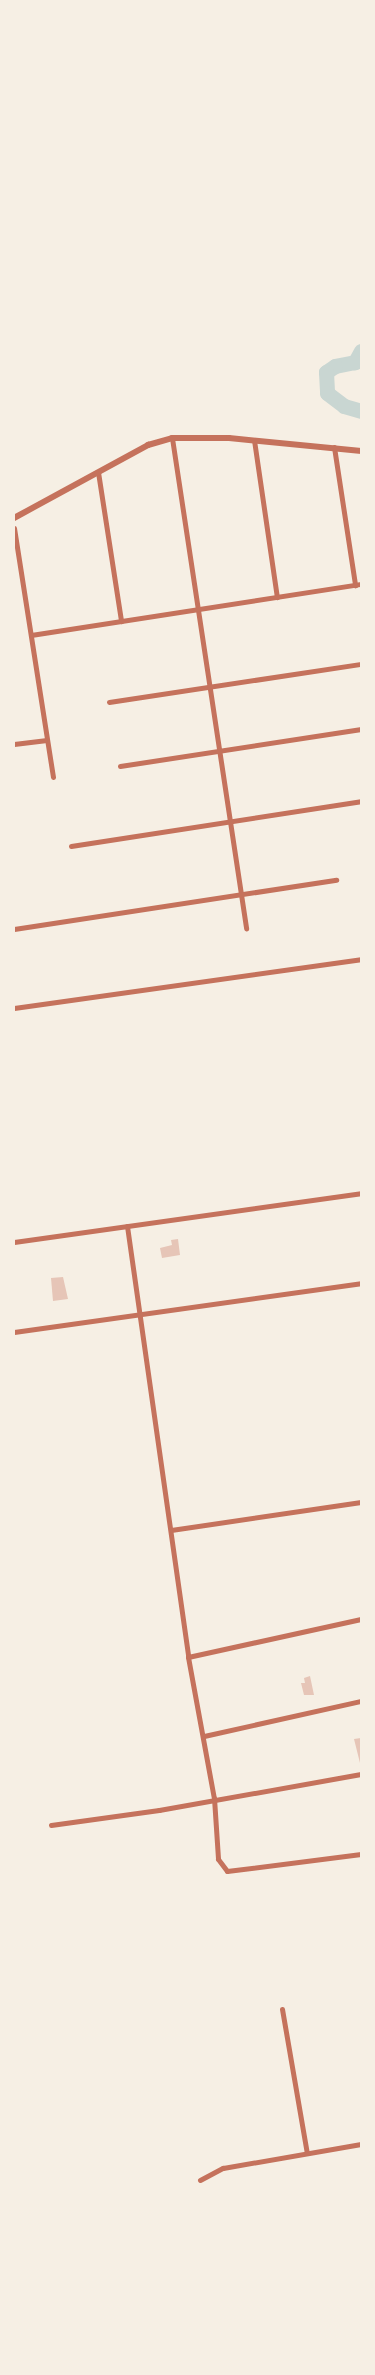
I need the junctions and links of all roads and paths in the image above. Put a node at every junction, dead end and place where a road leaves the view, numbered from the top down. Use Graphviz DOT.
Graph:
graph roads {
  1 [pos="172,438"];
  2 [pos="254,440"];
  3 [pos="334,447"];
  4 [pos="361,451"];
  5 [pos="98,472"];
  6 [pos="14,518"];
  7 [pos="14,528"];
  8 [pos="361,584"];
  9 [pos="355,585"];
  10 [pos="277,597"];
  11 [pos="199,609"];
  12 [pos="121,621"];
  13 [pos="31,635"];
  14 [pos="361,664"];
  15 [pos="211,688"];
  16 [pos="109,702"];
  17 [pos="361,729"];
  18 [pos="46,740"];
  19 [pos="14,744"];
  20 [pos="220,751"];
  21 [pos="120,766"];
  22 [pos="53,777"];
  23 [pos="361,801"];
  24 [pos="232,821"];
  25 [pos="71,846"];
  26 [pos="336,880"];
  27 [pos="242,894"];
  28 [pos="246,928"];
  29 [pos="14,929"];
  30 [pos="361,959"];
  31 [pos="14,1008"];
  32 [pos="361,1193"];
  33 [pos="127,1226"];
  34 [pos="14,1242"];
  35 [pos="361,1283"];
  36 [pos="139,1314"];
  37 [pos="14,1332"];
  38 [pos="361,1502"];
  39 [pos="171,1530"];
  40 [pos="361,1619"];
  41 [pos="188,1657"];
  42 [pos="361,1701"];
  43 [pos="204,1736"];
  44 [pos="361,1774"];
  45 [pos="214,1798"];
  46 [pos="51,1825"];
  47 [pos="361,1854"];
  48 [pos="282,2009"];
  49 [pos="361,2144"];
  50 [pos="307,2153"];
  51 [pos="200,2180"];
  1 -- 2 [label="street"];
  1 -- 5 [label="street"];
  1 -- 11 [label="street"];
  2 -- 3 [label="street"];
  2 -- 10 [label="street"];
  3 -- 4 [label="street"];
  3 -- 9 [label="street"];
  5 -- 6 [label="street"];
  5 -- 12 [label="street"];
  7 -- 13 [label="street"];
  8 -- 9 [label="street"];
  9 -- 10 [label="street"];
  10 -- 11 [label="street"];
  11 -- 12 [label="street"];
  11 -- 15 [label="street"];
  12 -- 13 [label="street"];
  13 -- 18 [label="street"];
  14 -- 15 [label="street"];
  15 -- 16 [label="street"];
  15 -- 20 [label="street"];
  17 -- 20 [label="street"];
  18 -- 19 [label="street"];
  18 -- 22 [label="street"];
  20 -- 21 [label="street"];
  20 -- 24 [label="street"];
  23 -- 24 [label="street"];
  24 -- 25 [label="street"];
  24 -- 27 [label="street"];
  26 -- 27 [label="street"];
  27 -- 28 [label="street"];
  27 -- 29 [label="street"];
  30 -- 31 [label="street"];
  32 -- 33 [label="street"];
  33 -- 34 [label="street"];
  33 -- 36 [label="street"];
  35 -- 36 [label="street"];
  36 -- 37 [label="street"];
  36 -- 39 [label="street"];
  38 -- 39 [label="street"];
  39 -- 41 [label="street"];
  40 -- 41 [label="street"];
  41 -- 43 [label="street"];
  42 -- 43 [label="street"];
  43 -- 45 [label="street"];
  44 -- 45 [label="street"];
  45 -- 46 [label="street"];
  45 -- 47 [label="street"];
  48 -- 50 [label="street"];
  49 -- 50 [label="street"];
  50 -- 51 [label="street"];
}
